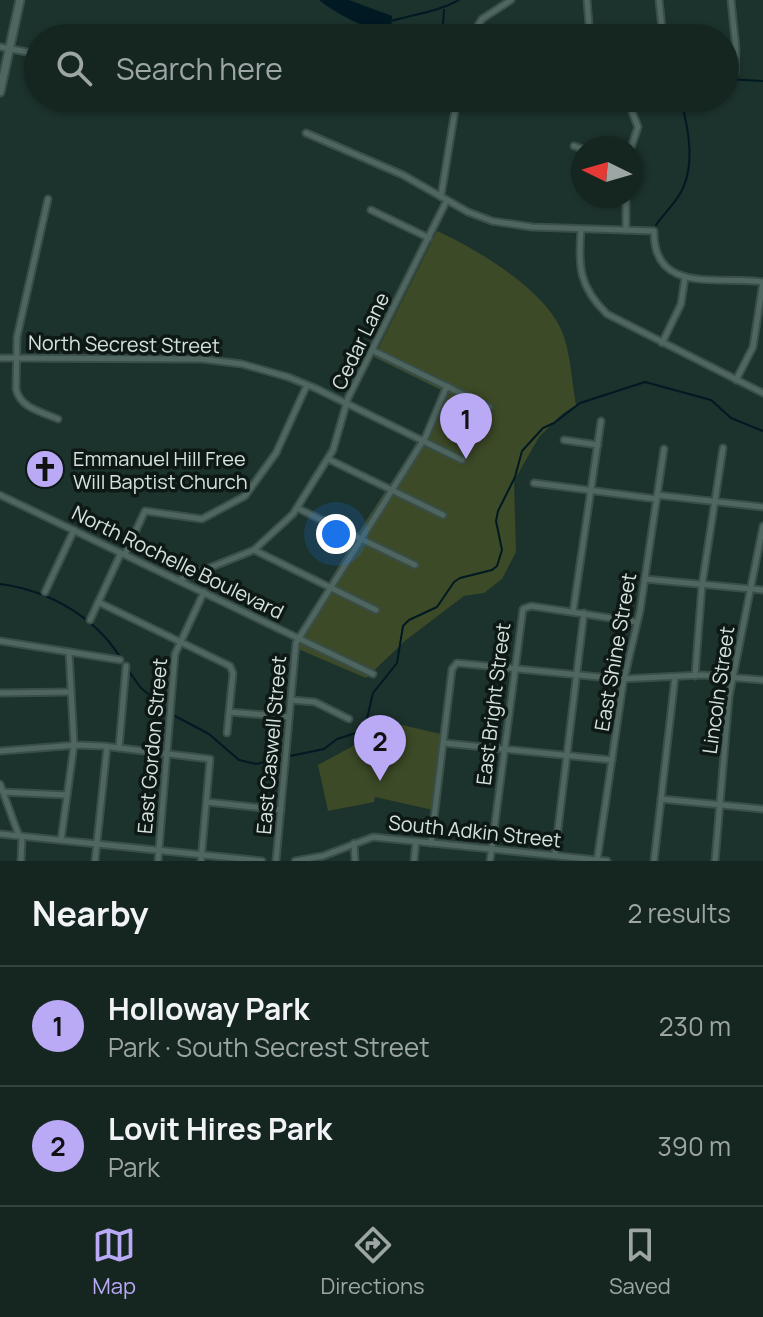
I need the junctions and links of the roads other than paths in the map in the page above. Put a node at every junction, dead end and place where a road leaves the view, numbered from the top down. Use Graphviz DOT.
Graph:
graph roads {
  1 [pos="20,0"];
  2 [pos="511,0"];
  3 [pos="587,0"];
  4 [pos="659,0"];
  5 [pos="731,0"];
  6 [pos="477,24"];
  7 [pos="589,24"];
  8 [pos="662,24"];
  9 [pos="733,24"];
  10 [pos="0,47"];
  11 [pos="10,49"];
  12 [pos="24,52"];
  13 [pos="0,92"];
  14 [pos="455,112"];
  15 [pos="632,112"];
  16 [pos="306,133"];
  17 [pos="635,136"];
  18 [pos="444,198"];
  19 [pos="48,199"];
  20 [pos="626,208"];
  21 [pos="371,210"];
  22 [pos="581,230"];
  23 [pos="626,230"];
  24 [pos="429,238"];
  25 [pos="685,277"];
  26 [pos="763,282"];
  27 [pos="662,343"];
  28 [pos="372,350"];
  29 [pos="0,358"];
  30 [pos="16,358"];
  31 [pos="736,380"];
  32 [pos="307,385"];
  33 [pos="447,386"];
  34 [pos="763,393"];
  35 [pos="347,404"];
  36 [pos="489,407"];
  37 [pos="58,419"];
  38 [pos="601,421"];
  39 [pos="564,440"];
  40 [pos="423,441"];
  41 [pos="598,445"];
  42 [pos="723,448"];
  43 [pos="664,449"];
  44 [pos="328,459"];
  45 [pos="462,460"];
  46 [pos="534,483"];
  47 [pos="392,490"];
  48 [pos="591,492"];
  49 [pos="0,495"];
  50 [pos="657,497"];
  51 [pos="714,502"];
  52 [pos="763,507"];
  53 [pos="297,508"];
  54 [pos="443,515"];
  55 [pos="763,526"];
  56 [pos="74,530"];
  57 [pos="361,538"];
  58 [pos="254,550"];
  59 [pos="123,553"];
  60 [pos="415,565"];
  61 [pos="645,579"];
  62 [pos="179,580"];
  63 [pos="702,585"];
  64 [pos="330,587"];
  65 [pos="750,589"];
  66 [pos="763,590"];
  67 [pos="45,592"];
  68 [pos="204,592"];
  69 [pos="98,602"];
  70 [pos="376,610"];
  71 [pos="573,612"];
  72 [pos="584,613"];
  73 [pos="90,620"];
  74 [pos="637,622"];
  75 [pos="298,638"];
  76 [pos="0,641"];
  77 [pos="181,641"];
  78 [pos="69,652"];
  79 [pos="120,660"];
  80 [pos="126,666"];
  81 [pos="514,668"];
  82 [pos="373,674"];
  83 [pos="576,674"];
  84 [pos="695,676"];
  85 [pos="675,677"];
  86 [pos="733,677"];
  87 [pos="625,679"];
  88 [pos="763,680"];
  89 [pos="71,692"];
  90 [pos="0,693"];
  91 [pos="291,700"];
  92 [pos="230,712"];
  93 [pos="289,717"];
  94 [pos="349,719"];
  95 [pos="227,733"];
  96 [pos="444,743"];
  97 [pos="74,745"];
  98 [pos="107,747"];
  99 [pos="119,748"];
  100 [pos="504,749"];
  101 [pos="0,751"];
  102 [pos="167,752"];
  103 [pos="567,756"];
  104 [pos="612,760"];
  105 [pos="0,784"];
  106 [pos="3,792"];
  107 [pos="67,795"];
  108 [pos="661,799"];
  109 [pos="207,802"];
  110 [pos="720,805"];
  111 [pos="763,809"];
  112 [pos="281,810"];
  113 [pos="0,834"];
  114 [pos="20,836"];
  115 [pos="61,840"];
  116 [pos="416,841"];
  117 [pos="97,843"];
  118 [pos="354,843"];
  119 [pos="431,843"];
  120 [pos="492,848"];
  121 [pos="159,850"];
  122 [pos="555,854"];
  123 [pos="201,858"];
  124 [pos="597,860"];
  125 [pos="21,861"];
  126 [pos="95,861"];
  127 [pos="158,861"];
  128 [pos="262,861"];
  129 [pos="276,861"];
  130 [pos="295,861"];
  131 [pos="355,861"];
  132 [pos="414,861"];
  133 [pos="490,861"];
  134 [pos="607,861"];
  135 [pos="654,861"];
  136 [pos="715,861"];
  1 -- 11 [label="street"];
  2 -- 6 [label="street"];
  3 -- 7 [label="street"];
  4 -- 8 [label="street"];
  5 -- 9 [label="street"];
  10 -- 11 [label="street"];
  11 -- 12 [label="street"];
  11 -- 13 [label="street"];
  14 -- 18 [label="street, Cedar Lane"];
  15 -- 17 [label="street"];
  16 -- 18 [label="street"];
  18 -- 22 [label="street"];
  18 -- 24 [label="street, Cedar Lane"];
  19 -- 30 [label="street"];
  20 -- 23 [label="street"];
  21 -- 24 [label="street"];
  22 -- 23 [label="street"];
  22 -- 27 [label="street"];
  23 -- 25 [label="street"];
  24 -- 28 [label="street, Cedar Lane"];
  25 -- 26 [label="street"];
  25 -- 27 [label="street"];
  26 -- 31 [label="street"];
  27 -- 31 [label="street"];
  28 -- 33 [label="street"];
  28 -- 35 [label="street, Cedar Lane"];
  29 -- 30 [label="street, North Secrest Street"];
  30 -- 32 [label="street, North Secrest Street"];
  30 -- 37 [label="street"];
  31 -- 34 [label="street"];
  32 -- 35 [label="street, North Secrest Street"];
  32 -- 59 [label="street"];
  33 -- 36 [label="street"];
  33 -- 40 [label="street, East Caswell Street"];
  35 -- 40 [label="street, North Secrest Street"];
  35 -- 44 [label="street, Cedar Lane"];
  38 -- 41 [label="street"];
  39 -- 41 [label="street"];
  40 -- 45 [label="street, North Secrest Street"];
  40 -- 47 [label="street, East Caswell Street"];
  41 -- 48 [label="street"];
  42 -- 51 [label="street"];
  43 -- 50 [label="street, East Shine Street"];
  44 -- 47 [label="street"];
  44 -- 53 [label="street, Cedar Lane"];
  46 -- 48 [label="street"];
  47 -- 54 [label="street"];
  47 -- 57 [label="street, East Caswell Street"];
  48 -- 50 [label="street"];
  48 -- 71 [label="street"];
  49 -- 56 [label="street, North Rochelle Boulevard"];
  50 -- 51 [label="street"];
  50 -- 61 [label="street, East Shine Street"];
  51 -- 52 [label="street"];
  51 -- 63 [label="street"];
  53 -- 57 [label="street"];
  53 -- 58 [label="street, Cedar Lane"];
  55 -- 65 [label="street, Lincoln Street"];
  56 -- 59 [label="street, North Rochelle Boulevard"];
  56 -- 67 [label="street"];
  57 -- 60 [label="street"];
  57 -- 64 [label="street, East Caswell Street"];
  58 -- 62 [label="street, Cedar Lane"];
  58 -- 64 [label="street"];
  59 -- 62 [label="street, North Rochelle Boulevard"];
  59 -- 69 [label="street"];
  61 -- 63 [label="street"];
  61 -- 74 [label="street, East Shine Street"];
  62 -- 68 [label="street, North Rochelle Boulevard"];
  63 -- 65 [label="street"];
  63 -- 84 [label="street"];
  64 -- 70 [label="street"];
  64 -- 75 [label="street, East Caswell Street"];
  65 -- 66 [label="street"];
  65 -- 86 [label="street, Lincoln Street"];
  68 -- 75 [label="street, North Rochelle Boulevard"];
  68 -- 77 [label="street, East Gordon Street"];
  69 -- 73 [label="street"];
  69 -- 77 [label="street"];
  71 -- 72 [label="street"];
  71 -- 81 [label="street, East Bright Street"];
  72 -- 74 [label="street"];
  72 -- 83 [label="street"];
  74 -- 87 [label="street, East Shine Street"];
  75 -- 82 [label="street, North Rochelle Boulevard"];
  75 -- 91 [label="street, East Caswell Street"];
  76 -- 78 [label="street"];
  77 -- 92 [label="street"];
  77 -- 102 [label="street, East Gordon Street"];
  78 -- 79 [label="street"];
  78 -- 89 [label="street"];
  80 -- 99 [label="street"];
  81 -- 83 [label="street"];
  81 -- 96 [label="street"];
  81 -- 100 [label="street, East Bright Street"];
  83 -- 87 [label="street"];
  83 -- 103 [label="street"];
  84 -- 85 [label="street"];
  84 -- 86 [label="street"];
  85 -- 87 [label="street"];
  85 -- 108 [label="street"];
  86 -- 88 [label="street"];
  86 -- 110 [label="street, Lincoln Street"];
  87 -- 104 [label="street, East Shine Street"];
  89 -- 90 [label="street"];
  89 -- 97 [label="street"];
  91 -- 93 [label="street, East Caswell Street"];
  91 -- 94 [label="street"];
  92 -- 93 [label="street"];
  92 -- 95 [label="street"];
  93 -- 112 [label="street, East Caswell Street"];
  96 -- 100 [label="street"];
  96 -- 119 [label="street"];
  97 -- 98 [label="street"];
  97 -- 101 [label="street"];
  97 -- 107 [label="street"];
  98 -- 99 [label="street"];
  98 -- 117 [label="street"];
  99 -- 102 [label="street"];
  100 -- 103 [label="street"];
  100 -- 120 [label="street, East Bright Street"];
  102 -- 109 [label="street"];
  102 -- 121 [label="street, East Gordon Street"];
  103 -- 104 [label="street"];
  103 -- 122 [label="street"];
  104 -- 124 [label="street, East Shine Street"];
  105 -- 106 [label="street"];
  106 -- 107 [label="street"];
  106 -- 114 [label="street"];
  107 -- 115 [label="street"];
  108 -- 110 [label="street"];
  108 -- 135 [label="street"];
  109 -- 112 [label="street"];
  109 -- 123 [label="street"];
  110 -- 111 [label="street"];
  110 -- 136 [label="street, Lincoln Street"];
  112 -- 129 [label="street, East Caswell Street"];
  113 -- 114 [label="street"];
  114 -- 115 [label="street"];
  114 -- 125 [label="street"];
  115 -- 117 [label="street"];
  116 -- 118 [label="street, South Adkin Street"];
  116 -- 119 [label="street, South Adkin Street"];
  116 -- 132 [label="street"];
  117 -- 121 [label="street"];
  117 -- 126 [label="street"];
  118 -- 130 [label="street, South Adkin Street"];
  118 -- 131 [label="street"];
  119 -- 120 [label="street, South Adkin Street"];
  120 -- 122 [label="street, South Adkin Street"];
  120 -- 133 [label="street, East Bright Street"];
  121 -- 123 [label="street"];
  121 -- 127 [label="street, East Gordon Street"];
  122 -- 124 [label="street, South Adkin Street"];
  123 -- 128 [label="street"];
  124 -- 134 [label="street, South Adkin Street"];
}
